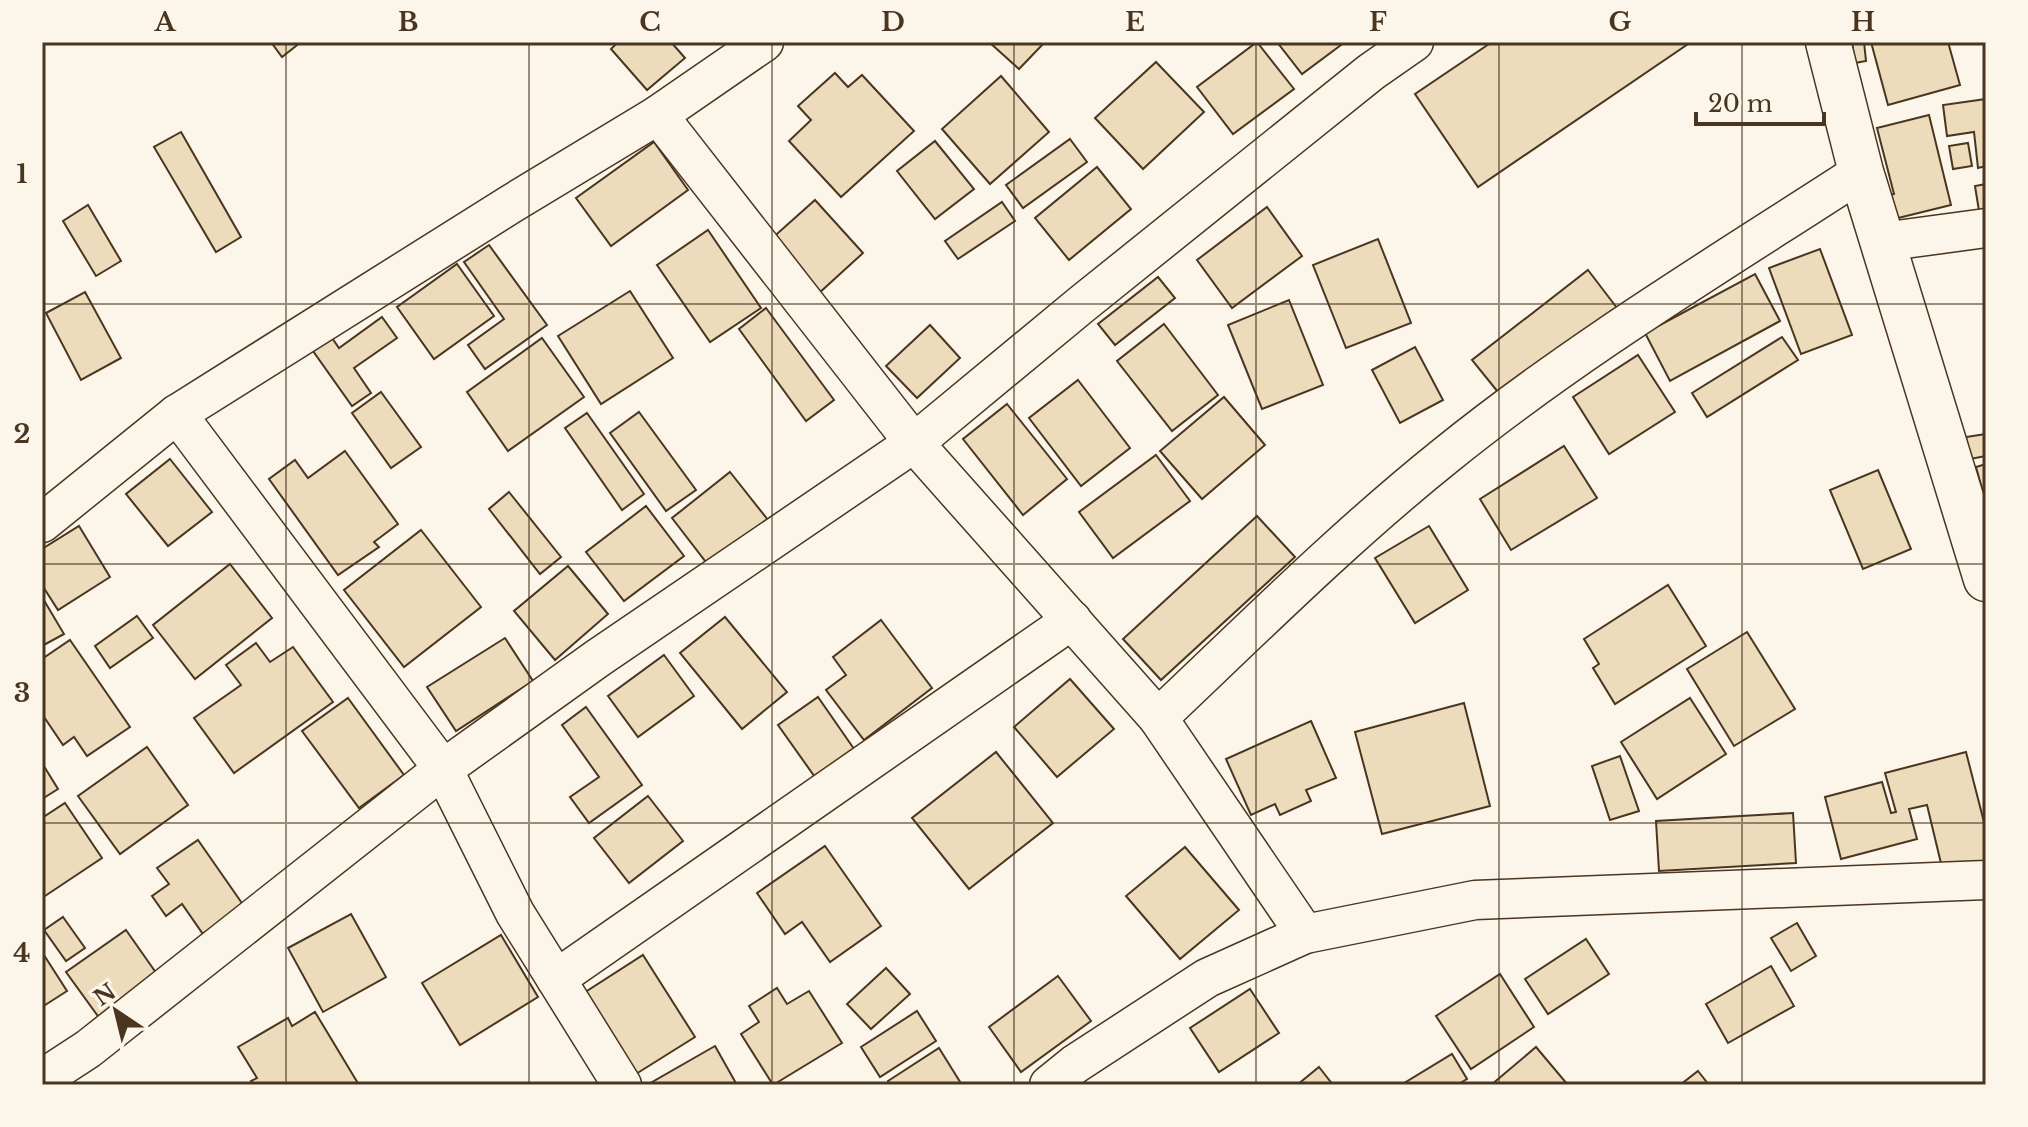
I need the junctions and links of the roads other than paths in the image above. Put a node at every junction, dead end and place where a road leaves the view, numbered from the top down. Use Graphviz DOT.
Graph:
graph roads {
  1 [pos="764,42"];
  2 [pos="1414,42"];
  3 [pos="1828,42"];
  4 [pos="658,115"];
  5 [pos="1861,172"];
  6 [pos="1986,228"];
  7 [pos="1882,242"];
  8 [pos="177,414"];
  9 [pos="914,443"];
  10 [pos="42,523"];
  11 [pos="1986,579"];
  12 [pos="1072,620"];
  13 [pos="1158,718"];
  14 [pos="443,769"];
  15 [pos="1986,880"];
  16 [pos="1305,934"];
  17 [pos="556,979"];
  18 [pos="42,1079"];
  19 [pos="622,1085"];
  20 [pos="1049,1085"];
  1 -- 4 [label="street"];
  2 -- 9 [label="street"];
  3 -- 5 [label="street"];
  4 -- 8 [label="street"];
  4 -- 9 [label="street"];
  5 -- 7 [label="street"];
  5 -- 13 [label="street"];
  6 -- 7 [label="street"];
  7 -- 11 [label="street"];
  8 -- 10 [label="street"];
  8 -- 14 [label="street"];
  9 -- 12 [label="street"];
  9 -- 14 [label="street"];
  12 -- 13 [label="street"];
  12 -- 17 [label="street"];
  13 -- 16 [label="street"];
  14 -- 17 [label="street"];
  14 -- 18 [label="street"];
  15 -- 16 [label="street"];
  16 -- 20 [label="street"];
  17 -- 19 [label="street"];
}
